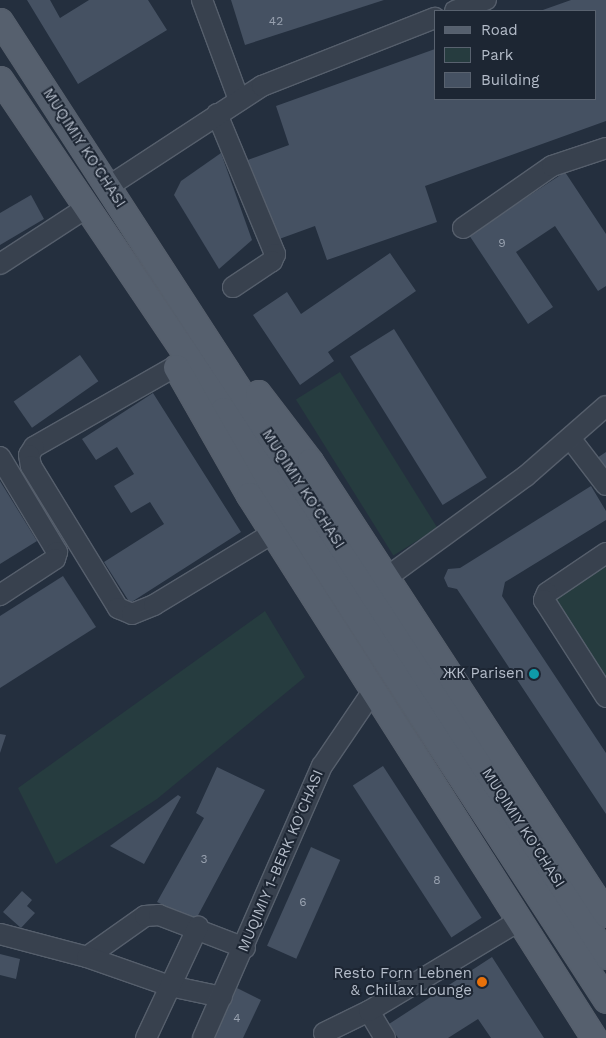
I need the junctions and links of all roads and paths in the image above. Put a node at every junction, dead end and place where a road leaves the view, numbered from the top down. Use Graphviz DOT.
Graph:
graph roads {
  1 [pos="202,0"];
  2 [pos="486,0"];
  3 [pos="458,10"];
  4 [pos="434,18"];
  5 [pos="0,21"];
  6 [pos="0,79"];
  7 [pos="239,100"];
  8 [pos="217,114"];
  9 [pos="606,148"];
  10 [pos="109,186"];
  11 [pos="86,208"];
  12 [pos="463,228"];
  13 [pos="0,264"];
  14 [pos="233,287"];
  15 [pos="176,366"];
  16 [pos="606,406"];
  17 [pos="570,438"];
  18 [pos="0,457"];
  19 [pos="606,484"];
  20 [pos="273,533"];
  21 [pos="606,553"];
  22 [pos="386,578"];
  23 [pos="0,595"];
  24 [pos="373,691"];
  25 [pos="606,697"];
  26 [pos="606,913"];
  27 [pos="519,921"];
  28 [pos="198,927"];
  29 [pos="0,934"];
  30 [pos="245,948"];
  31 [pos="606,956"];
  32 [pos="87,957"];
  33 [pos="170,986"];
  34 [pos="604,996"];
  35 [pos="222,998"];
  36 [pos="369,1011"];
  37 [pos="324,1033"];
  38 [pos="146,1038"];
  39 [pos="203,1038"];
  40 [pos="385,1038"];
  41 [pos="594,1038"];
  1 -- 7 [label="lane"];
  2 -- 3 [label="lane"];
  4 -- 7 [label="lane"];
  5 -- 10 [label="main road, MUQIMIY KO'CHASI"];
  6 -- 11 [label="main road, MUQIMIY KO'CHASI"];
  7 -- 8 [label="lane"];
  8 -- 10 [label="lane"];
  8 -- 14 [label="lane"];
  9 -- 12 [label="lane"];
  10 -- 22 [label="main road"];
  10 -- 31 [label="main road, MUQIMIY KO'CHASI"];
  11 -- 13 [label="lane"];
  11 -- 15 [label="main road"];
  11 -- 34 [label="main road, MUQIMIY KO'CHASI"];
  15 -- 20 [label="main road"];
  15 -- 20 [label="lane"];
  16 -- 17 [label="lane"];
  17 -- 19 [label="lane"];
  17 -- 22 [label="lane"];
  18 -- 23 [label="lane"];
  20 -- 24 [label="main road"];
  21 -- 25 [label="lane"];
  22 -- 26 [label="main road"];
  24 -- 27 [label="main road"];
  24 -- 30 [label="lane, MUQIMIY 1-BERK KO'CHASI"];
  27 -- 36 [label="lane"];
  27 -- 41 [label="main road"];
  28 -- 30 [label="lane"];
  28 -- 32 [label="lane"];
  28 -- 33 [label="lane"];
  29 -- 32 [label="lane"];
  30 -- 35 [label="lane, MUQIMIY 1-BERK KO'CHASI"];
  32 -- 33 [label="lane"];
  33 -- 35 [label="lane"];
  33 -- 38 [label="lane"];
  35 -- 39 [label="lane, MUQIMIY 1-BERK KO'CHASI"];
  36 -- 37 [label="lane"];
  36 -- 40 [label="lane"];
}
